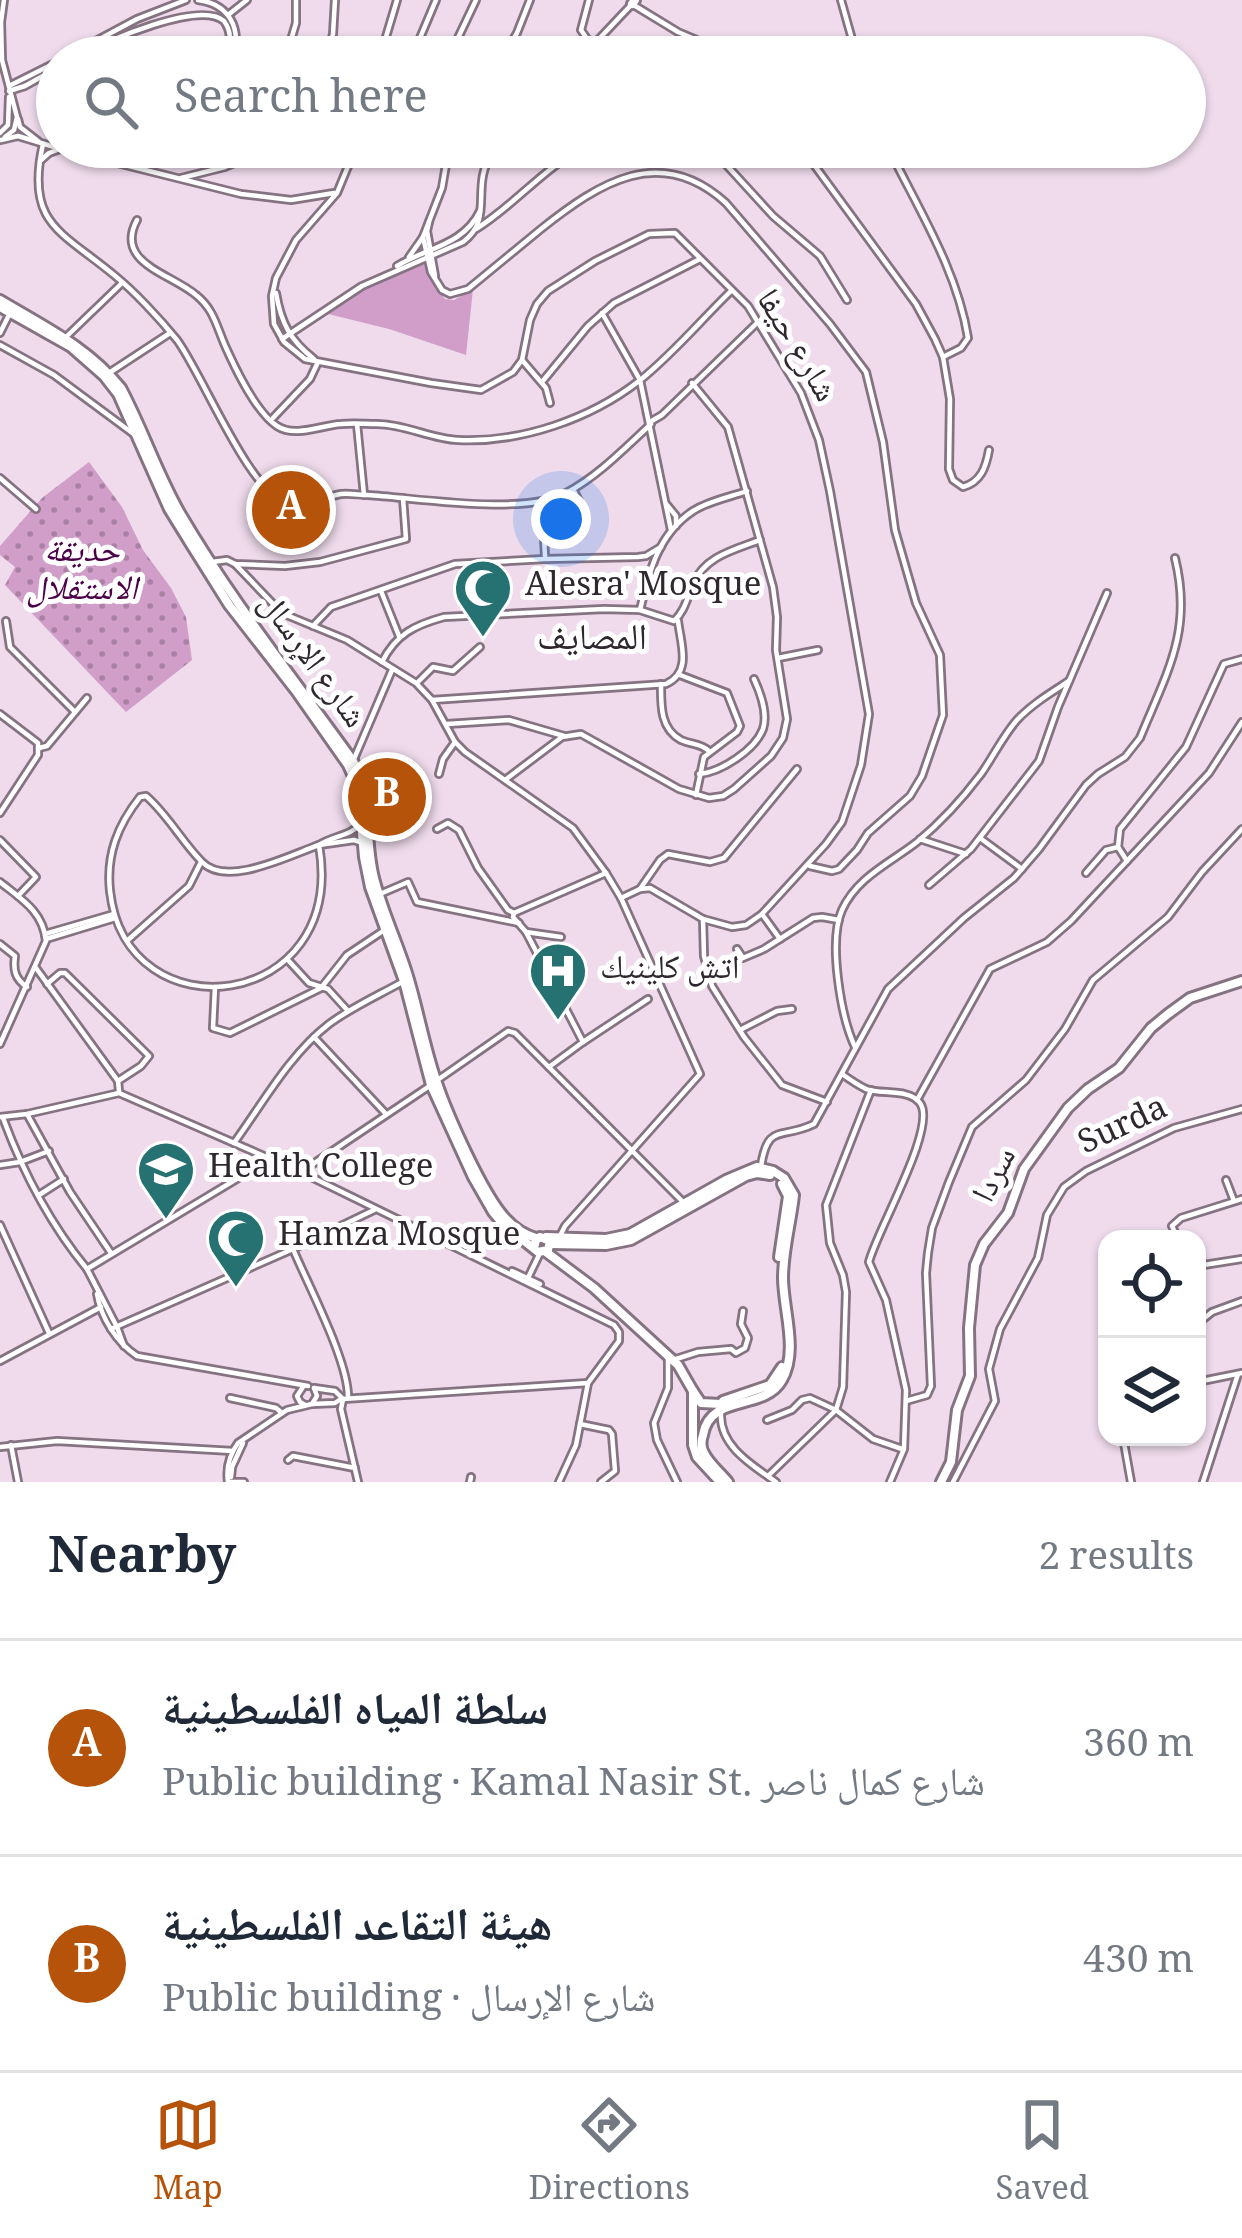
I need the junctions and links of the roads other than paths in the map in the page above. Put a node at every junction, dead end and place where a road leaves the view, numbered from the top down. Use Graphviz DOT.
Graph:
graph roads {
  1 [pos="186,0"];
  2 [pos="198,0"];
  3 [pos="247,0"];
  4 [pos="296,0"];
  5 [pos="334,0"];
  6 [pos="397,0"];
  7 [pos="436,0"];
  8 [pos="476,0"];
  9 [pos="530,0"];
  10 [pos="589,0"];
  11 [pos="841,0"];
  12 [pos="7,2"];
  13 [pos="633,2"];
  14 [pos="226,17"];
  15 [pos="0,20"];
  16 [pos="105,36"];
  17 [pos="119,36"];
  18 [pos="237,36"];
  19 [pos="292,36"];
  20 [pos="332,36"];
  21 [pos="386,36"];
  22 [pos="421,36"];
  23 [pos="459,36"];
  24 [pos="515,36"];
  25 [pos="585,36"];
  26 [pos="601,36"];
  27 [pos="687,36"];
  28 [pos="851,36"];
  29 [pos="36,75"];
  30 [pos="36,78"];
  31 [pos="25,86"];
  32 [pos="8,89"];
  33 [pos="14,101"];
  34 [pos="18,127"];
  35 [pos="2,135"];
  36 [pos="28,139"];
  37 [pos="36,139"];
  38 [pos="36,142"];
  39 [pos="36,152"];
  40 [pos="39,168"];
  41 [pos="139,168"];
  42 [pos="221,168"];
  43 [pos="349,168"];
  44 [pos="445,168"];
  45 [pos="485,168"];
  46 [pos="553,168"];
  47 [pos="729,168"];
  48 [pos="816,168"];
  49 [pos="899,168"];
  50 [pos="178,179"];
  51 [pos="337,193"];
  52 [pos="482,206"];
  53 [pos="137,220"];
  54 [pos="476,229"];
  55 [pos="425,234"];
  56 [pos="446,246"];
  57 [pos="428,253"];
  58 [pos="700,259"];
  59 [pos="411,261"];
  60 [pos="432,268"];
  61 [pos="122,283"];
  62 [pos="274,288"];
  63 [pos="731,291"];
  64 [pos="847,300"];
  65 [pos="5,309"];
  66 [pos="602,313"];
  67 [pos="281,319"];
  68 [pos="309,320"];
  69 [pos="758,322"];
  70 [pos="0,333"];
  71 [pos="170,333"];
  72 [pos="289,334"];
  73 [pos="66,337"];
  74 [pos="282,339"];
  75 [pos="0,345"];
  76 [pos="299,347"];
  77 [pos="944,357"];
  78 [pos="522,360"];
  79 [pos="318,362"];
  80 [pos="109,373"];
  81 [pos="640,380"];
  82 [pos="542,382"];
  83 [pos="692,383"];
  84 [pos="550,403"];
  85 [pos="668,407"];
  86 [pos="648,413"];
  87 [pos="271,420"];
  88 [pos="651,423"];
  89 [pos="357,424"];
  90 [pos="137,437"];
  91 [pos="989,450"];
  92 [pos="0,478"];
  93 [pos="573,489"];
  94 [pos="747,491"];
  95 [pos="364,495"];
  96 [pos="403,498"];
  97 [pos="664,500"];
  98 [pos="542,502"];
  99 [pos="670,508"];
  100 [pos="36,509"];
  101 [pos="691,512"];
  102 [pos="542,514"];
  103 [pos="673,528"];
  104 [pos="760,540"];
  105 [pos="661,548"];
  106 [pos="632,557"];
  107 [pos="1175,557"];
  108 [pos="545,559"];
  109 [pos="227,560"];
  110 [pos="210,562"];
  111 [pos="235,564"];
  112 [pos="650,568"];
  113 [pos="381,591"];
  114 [pos="1108,593"];
  115 [pos="640,610"];
  116 [pos="678,618"];
  117 [pos="6,621"];
  118 [pos="313,626"];
  119 [pos="399,637"];
  120 [pos="480,647"];
  121 [pos="818,650"];
  122 [pos="778,658"];
  123 [pos="1242,659"];
  124 [pos="381,663"];
  125 [pos="392,670"];
  126 [pos="680,675"];
  127 [pos="754,680"];
  128 [pos="1069,680"];
  129 [pos="416,683"];
  130 [pos="661,684"];
  131 [pos="88,698"];
  132 [pos="431,700"];
  133 [pos="75,712"];
  134 [pos="0,713"];
  135 [pos="1242,722"];
  136 [pos="446,724"];
  137 [pos="564,736"];
  138 [pos="455,742"];
  139 [pos="38,752"];
  140 [pos="709,752"];
  141 [pos="353,761"];
  142 [pos="797,769"];
  143 [pos="440,774"];
  144 [pos="699,774"];
  145 [pos="505,780"];
  146 [pos="695,795"];
  147 [pos="0,796"];
  148 [pos="7,802"];
  149 [pos="0,813"];
  150 [pos="362,823"];
  151 [pos="437,829"];
  152 [pos="1242,830"];
  153 [pos="980,838"];
  154 [pos="920,839"];
  155 [pos="0,840"];
  156 [pos="363,844"];
  157 [pos="319,845"];
  158 [pos="1118,847"];
  159 [pos="966,854"];
  160 [pos="1127,861"];
  161 [pos="201,862"];
  162 [pos="807,866"];
  163 [pos="1022,869"];
  164 [pos="606,873"];
  165 [pos="1086,873"];
  166 [pos="0,882"];
  167 [pos="929,885"];
  168 [pos="640,889"];
  169 [pos="380,894"];
  170 [pos="18,896"];
  171 [pos="621,898"];
  172 [pos="111,900"];
  173 [pos="514,913"];
  174 [pos="762,914"];
  175 [pos="38,915"];
  176 [pos="115,916"];
  177 [pos="95,920"];
  178 [pos="703,920"];
  179 [pos="839,920"];
  180 [pos="519,923"];
  181 [pos="386,929"];
  182 [pos="62,932"];
  183 [pos="526,932"];
  184 [pos="45,937"];
  185 [pos="561,937"];
  186 [pos="780,939"];
  187 [pos="128,940"];
  188 [pos="0,944"];
  189 [pos="736,949"];
  190 [pos="41,954"];
  191 [pos="286,959"];
  192 [pos="36,968"];
  193 [pos="406,980"];
  194 [pos="1242,981"];
  195 [pos="47,984"];
  196 [pos="27,987"];
  197 [pos="215,987"];
  198 [pos="321,988"];
  199 [pos="648,999"];
  200 [pos="792,1010"];
  201 [pos="348,1011"];
  202 [pos="740,1030"];
  203 [pos="314,1037"];
  204 [pos="584,1042"];
  205 [pos="0,1044"];
  206 [pos="856,1047"];
  207 [pos="549,1067"];
  208 [pos="842,1074"];
  209 [pos="118,1081"];
  210 [pos="434,1083"];
  211 [pos="871,1090"];
  212 [pos="119,1094"];
  213 [pos="916,1100"];
  214 [pos="826,1102"];
  215 [pos="1242,1109"];
  216 [pos="27,1114"];
  217 [pos="386,1114"];
  218 [pos="1,1117"];
  219 [pos="234,1143"];
  220 [pos="49,1151"];
  221 [pos="633,1152"];
  222 [pos="270,1159"];
  223 [pos="20,1162"];
  224 [pos="0,1165"];
  225 [pos="761,1170"];
  226 [pos="301,1172"];
  227 [pos="64,1179"];
  228 [pos="1226,1180"];
  229 [pos="39,1195"];
  230 [pos="1242,1199"];
  231 [pos="1234,1201"];
  232 [pos="684,1203"];
  233 [pos="375,1209"];
  234 [pos="0,1225"];
  235 [pos="1174,1230"];
  236 [pos="560,1236"];
  237 [pos="541,1248"];
  238 [pos="292,1249"];
  239 [pos="112,1255"];
  240 [pos="1242,1259"];
  241 [pos="1206,1264"];
  242 [pos="87,1269"];
  243 [pos="527,1279"];
  244 [pos="1242,1301"];
  245 [pos="103,1306"];
  246 [pos="743,1311"];
  247 [pos="1206,1317"];
  248 [pos="114,1328"];
  249 [pos="49,1333"];
  250 [pos="671,1358"];
  251 [pos="0,1361"];
  252 [pos="1240,1374"];
  253 [pos="1206,1380"];
  254 [pos="590,1381"];
  255 [pos="286,1383"];
  256 [pos="310,1387"];
  257 [pos="693,1391"];
  258 [pos="297,1395"];
  259 [pos="230,1398"];
  260 [pos="345,1398"];
  261 [pos="906,1401"];
  262 [pos="309,1405"];
  263 [pos="724,1407"];
  264 [pos="836,1410"];
  265 [pos="285,1412"];
  266 [pos="767,1420"];
  267 [pos="580,1424"];
  268 [pos="245,1438"];
  269 [pos="10,1444"];
  270 [pos="1125,1446"];
  271 [pos="0,1447"];
  272 [pos="904,1449"];
  273 [pos="233,1450"];
  274 [pos="288,1460"];
  275 [pos="355,1468"];
  276 [pos="768,1476"];
  277 [pos="18,1482"];
  278 [pos="230,1482"];
  279 [pos="244,1482"];
  280 [pos="358,1482"];
  281 [pos="559,1482"];
  282 [pos="601,1482"];
  283 [pos="677,1482"];
  284 [pos="724,1482"];
  285 [pos="776,1482"];
  286 [pos="890,1482"];
  287 [pos="940,1482"];
  288 [pos="953,1482"];
  289 [pos="1131,1482"];
  290 [pos="1203,1482"];
  1 -- 16 [label="street"];
  2 -- 14 [label="street"];
  3 -- 14 [label="street"];
  4 -- 19 [label="street"];
  5 -- 20 [label="street"];
  6 -- 21 [label="street"];
  7 -- 22 [label="street"];
  8 -- 23 [label="street"];
  9 -- 24 [label="street"];
  10 -- 25 [label="street"];
  11 -- 28 [label="street"];
  12 -- 15 [label="street"];
  13 -- 26 [label="street"];
  13 -- 27 [label="street"];
  14 -- 17 [label="street"];
  14 -- 18 [label="street"];
  15 -- 32 [label="street"];
  29 -- 32 [label="street"];
  30 -- 31 [label="street"];
  31 -- 32 [label="street"];
  31 -- 33 [label="street"];
  32 -- 33 [label="street"];
  32 -- 35 [label="street"];
  33 -- 34 [label="street"];
  34 -- 35 [label="street"];
  34 -- 37 [label="street"];
  35 -- 36 [label="street"];
  36 -- 38 [label="street"];
  36 -- 39 [label="street"];
  40 -- 61 [label="street"];
  41 -- 50 [label="street"];
  42 -- 50 [label="street"];
  43 -- 51 [label="street"];
  44 -- 55 [label="street"];
  45 -- 52 [label="street"];
  46 -- 54 [label="street"];
  47 -- 64 [label="street"];
  48 -- 77 [label="street"];
  49 -- 77 [label="street"];
  50 -- 51 [label="street"];
  51 -- 62 [label="street"];
  52 -- 54 [label="street"];
  52 -- 56 [label="street"];
  53 -- 87 [label="street"];
  54 -- 56 [label="street"];
  55 -- 56 [label="street"];
  55 -- 57 [label="street"];
  55 -- 59 [label="street"];
  56 -- 57 [label="street"];
  56 -- 60 [label="street"];
  57 -- 59 [label="street"];
  57 -- 60 [label="street"];
  58 -- 63 [label="street, شارع حيفا"];
  58 -- 66 [label="street"];
  58 -- 78 [label="street, شارع حيفا"];
  59 -- 60 [label="street"];
  59 -- 68 [label="street"];
  60 -- 162 [label="street"];
  61 -- 71 [label="street"];
  61 -- 73 [label="street"];
  62 -- 67 [label="street"];
  62 -- 74 [label="street"];
  63 -- 69 [label="street, شارع حيفا"];
  63 -- 81 [label="street"];
  65 -- 70 [label="street"];
  65 -- 73 [label="main road, شارع الإرسال"];
  65 -- 90 [label="main road, شارع الإرسال"];
  66 -- 81 [label="street"];
  66 -- 82 [label="street"];
  67 -- 68 [label="street"];
  67 -- 72 [label="street"];
  68 -- 72 [label="street"];
  68 -- 76 [label="street"];
  69 -- 83 [label="street"];
  69 -- 162 [label="street, شارع حيفا"];
  71 -- 80 [label="street"];
  71 -- 95 [label="street"];
  72 -- 74 [label="street"];
  72 -- 76 [label="street"];
  73 -- 80 [label="main road, شارع الإرسال"];
  74 -- 79 [label="street"];
  75 -- 90 [label="street"];
  76 -- 79 [label="street"];
  77 -- 91 [label="street"];
  78 -- 79 [label="street"];
  78 -- 82 [label="street"];
  79 -- 87 [label="street"];
  80 -- 110 [label="main road, شارع الإرسال"];
  81 -- 86 [label="street"];
  81 -- 89 [label="street"];
  82 -- 84 [label="street"];
  83 -- 85 [label="street"];
  83 -- 94 [label="street"];
  85 -- 86 [label="street"];
  85 -- 88 [label="street"];
  86 -- 88 [label="street"];
  87 -- 89 [label="street"];
  88 -- 93 [label="street"];
  88 -- 97 [label="street"];
  89 -- 95 [label="street"];
  90 -- 150 [label="main road, شارع الإرسال"];
  92 -- 100 [label="street"];
  93 -- 98 [label="street"];
  93 -- 102 [label="street"];
  94 -- 101 [label="street"];
  94 -- 104 [label="street"];
  95 -- 96 [label="street"];
  96 -- 98 [label="street"];
  96 -- 111 [label="street"];
  97 -- 99 [label="street"];
  97 -- 103 [label="street"];
  98 -- 102 [label="street"];
  99 -- 101 [label="street"];
  99 -- 103 [label="street"];
  101 -- 103 [label="street"];
  102 -- 108 [label="street"];
  103 -- 105 [label="street"];
  104 -- 116 [label="street"];
  104 -- 122 [label="street"];
  105 -- 106 [label="street"];
  105 -- 112 [label="street"];
  106 -- 108 [label="street"];
  106 -- 112 [label="street"];
  107 -- 163 [label="street"];
  108 -- 113 [label="street"];
  109 -- 110 [label="street"];
  109 -- 110 [label="street"];
  109 -- 111 [label="street"];
  110 -- 141 [label="main road, شارع الإرسال"];
  111 -- 118 [label="street"];
  112 -- 115 [label="street"];
  113 -- 118 [label="street"];
  113 -- 119 [label="street"];
  114 -- 128 [label="street"];
  115 -- 116 [label="street"];
  115 -- 119 [label="street"];
  116 -- 126 [label="street"];
  117 -- 133 [label="street"];
  118 -- 124 [label="street"];
  119 -- 124 [label="street"];
  120 -- 129 [label="street"];
  121 -- 122 [label="street"];
  122 -- 146 [label="street"];
  123 -- 158 [label="street"];
  124 -- 125 [label="street"];
  125 -- 129 [label="street"];
  125 -- 141 [label="street"];
  126 -- 130 [label="street"];
  126 -- 140 [label="street"];
  127 -- 144 [label="street"];
  128 -- 153 [label="street"];
  128 -- 154 [label="street"];
  129 -- 132 [label="street"];
  130 -- 132 [label="street"];
  130 -- 140 [label="street"];
  131 -- 133 [label="street"];
  132 -- 136 [label="street"];
  133 -- 139 [label="street"];
  134 -- 139 [label="street"];
  135 -- 160 [label="street"];
  136 -- 137 [label="street"];
  136 -- 138 [label="street"];
  137 -- 145 [label="street"];
  137 -- 146 [label="street"];
  138 -- 143 [label="street"];
  138 -- 145 [label="street"];
  139 -- 148 [label="street"];
  140 -- 144 [label="street"];
  141 -- 169 [label="main road, شارع الإرسال"];
  142 -- 168 [label="street"];
  144 -- 146 [label="street"];
  145 -- 164 [label="street"];
  147 -- 148 [label="street"];
  148 -- 149 [label="street"];
  150 -- 156 [label="main road, شارع الإرسال"];
  150 -- 157 [label="street"];
  151 -- 173 [label="street"];
  152 -- 261 [label="street"];
  153 -- 159 [label="street"];
  153 -- 163 [label="street"];
  154 -- 159 [label="street"];
  154 -- 179 [label="street"];
  155 -- 170 [label="street"];
  156 -- 157 [label="street"];
  156 -- 181 [label="main road, شارع الإرسال"];
  157 -- 161 [label="street"];
  157 -- 191 [label="street"];
  158 -- 160 [label="street"];
  158 -- 165 [label="street"];
  159 -- 167 [label="street"];
  160 -- 213 [label="street"];
  161 -- 172 [label="street"];
  161 -- 187 [label="street"];
  162 -- 174 [label="street, شارع حيفا"];
  163 -- 206 [label="street"];
  164 -- 171 [label="street"];
  164 -- 173 [label="street"];
  166 -- 170 [label="street"];
  168 -- 171 [label="street"];
  168 -- 178 [label="street"];
  169 -- 180 [label="street"];
  169 -- 193 [label="main road, شارع الإرسال"];
  170 -- 175 [label="street"];
  171 -- 221 [label="street"];
  172 -- 176 [label="street"];
  172 -- 177 [label="street"];
  173 -- 180 [label="street"];
  174 -- 178 [label="street"];
  174 -- 186 [label="street"];
  175 -- 182 [label="street"];
  175 -- 184 [label="street"];
  176 -- 177 [label="street"];
  176 -- 182 [label="street"];
  176 -- 187 [label="street"];
  177 -- 182 [label="street"];
  178 -- 202 [label="street"];
  179 -- 186 [label="street"];
  179 -- 206 [label="street"];
  180 -- 183 [label="street"];
  181 -- 193 [label="main road, شارع الإرسال"];
  181 -- 198 [label="street"];
  182 -- 184 [label="street"];
  182 -- 190 [label="street"];
  183 -- 185 [label="street"];
  183 -- 204 [label="street"];
  184 -- 190 [label="street"];
  186 -- 189 [label="street"];
  187 -- 197 [label="street"];
  188 -- 196 [label="street"];
  190 -- 192 [label="street"];
  191 -- 197 [label="street"];
  191 -- 198 [label="street"];
  192 -- 195 [label="street"];
  192 -- 196 [label="street"];
  193 -- 201 [label="street"];
  193 -- 210 [label="main road, شارع الإرسال"];
  194 -- 287 [label="main road, سردا"];
  195 -- 209 [label="street"];
  195 -- 209 [label="street"];
  196 -- 205 [label="street"];
  197 -- 198 [label="street"];
  198 -- 201 [label="street"];
  199 -- 204 [label="street"];
  200 -- 202 [label="street"];
  201 -- 203 [label="street"];
  202 -- 214 [label="street"];
  203 -- 217 [label="street"];
  203 -- 219 [label="street"];
  204 -- 207 [label="street"];
  206 -- 208 [label="street"];
  207 -- 210 [label="street"];
  207 -- 221 [label="street"];
  208 -- 211 [label="street"];
  208 -- 214 [label="street"];
  209 -- 212 [label="street"];
  210 -- 217 [label="street"];
  210 -- 237 [label="main road, شارع الإرسال"];
  211 -- 213 [label="street"];
  211 -- 264 [label="street"];
  212 -- 216 [label="street"];
  212 -- 219 [label="street"];
  213 -- 261 [label="street"];
  214 -- 225 [label="street"];
  215 -- 288 [label="street, Surda"];
  216 -- 218 [label="street"];
  216 -- 220 [label="street"];
  217 -- 226 [label="street"];
  218 -- 223 [label="street"];
  219 -- 222 [label="street"];
  220 -- 223 [label="street"];
  220 -- 227 [label="street"];
  221 -- 232 [label="street"];
  221 -- 236 [label="street"];
  222 -- 226 [label="street"];
  222 -- 239 [label="street"];
  223 -- 224 [label="street"];
  223 -- 229 [label="street"];
  225 -- 232 [label="main road"];
  225 -- 237 [label="main road"];
  225 -- 263 [label="main road"];
  226 -- 233 [label="street"];
  227 -- 229 [label="street"];
  227 -- 239 [label="street"];
  228 -- 231 [label="street"];
  229 -- 242 [label="street"];
  230 -- 231 [label="street"];
  231 -- 235 [label="street"];
  232 -- 236 [label="main road"];
  233 -- 238 [label="street"];
  233 -- 243 [label="street"];
  234 -- 249 [label="street"];
  236 -- 237 [label="main road"];
  237 -- 243 [label="street"];
  237 -- 250 [label="main road, شارع الإرسال"];
  238 -- 248 [label="street"];
  238 -- 260 [label="street"];
  239 -- 242 [label="street"];
  240 -- 241 [label="street"];
  242 -- 245 [label="street"];
  243 -- 254 [label="street"];
  244 -- 247 [label="street"];
  245 -- 248 [label="street"];
  245 -- 249 [label="street"];
  246 -- 250 [label="street"];
  248 -- 255 [label="street"];
  249 -- 251 [label="street"];
  250 -- 257 [label="main road, شارع الإرسال"];
  250 -- 283 [label="street"];
  252 -- 253 [label="street"];
  252 -- 290 [label="street"];
  254 -- 260 [label="street"];
  254 -- 267 [label="street"];
  255 -- 256 [label="street"];
  255 -- 258 [label="street"];
  256 -- 258 [label="street"];
  256 -- 260 [label="street"];
  256 -- 262 [label="street"];
  257 -- 263 [label="main road"];
  257 -- 284 [label="main road"];
  258 -- 262 [label="street"];
  258 -- 265 [label="street"];
  259 -- 265 [label="street"];
  260 -- 262 [label="street"];
  260 -- 275 [label="street"];
  261 -- 272 [label="street"];
  262 -- 265 [label="street"];
  263 -- 276 [label="street"];
  263 -- 284 [label="main road"];
  264 -- 266 [label="street"];
  264 -- 272 [label="street"];
  264 -- 276 [label="street"];
  265 -- 268 [label="street"];
  267 -- 281 [label="street"];
  267 -- 282 [label="street"];
  268 -- 273 [label="street"];
  268 -- 278 [label="street"];
  269 -- 271 [label="street"];
  269 -- 273 [label="street"];
  269 -- 277 [label="street"];
  270 -- 289 [label="street"];
  272 -- 286 [label="street"];
  273 -- 278 [label="street"];
  274 -- 275 [label="street"];
  275 -- 280 [label="street"];
  276 -- 285 [label="street"];
  278 -- 279 [label="street"];
}
